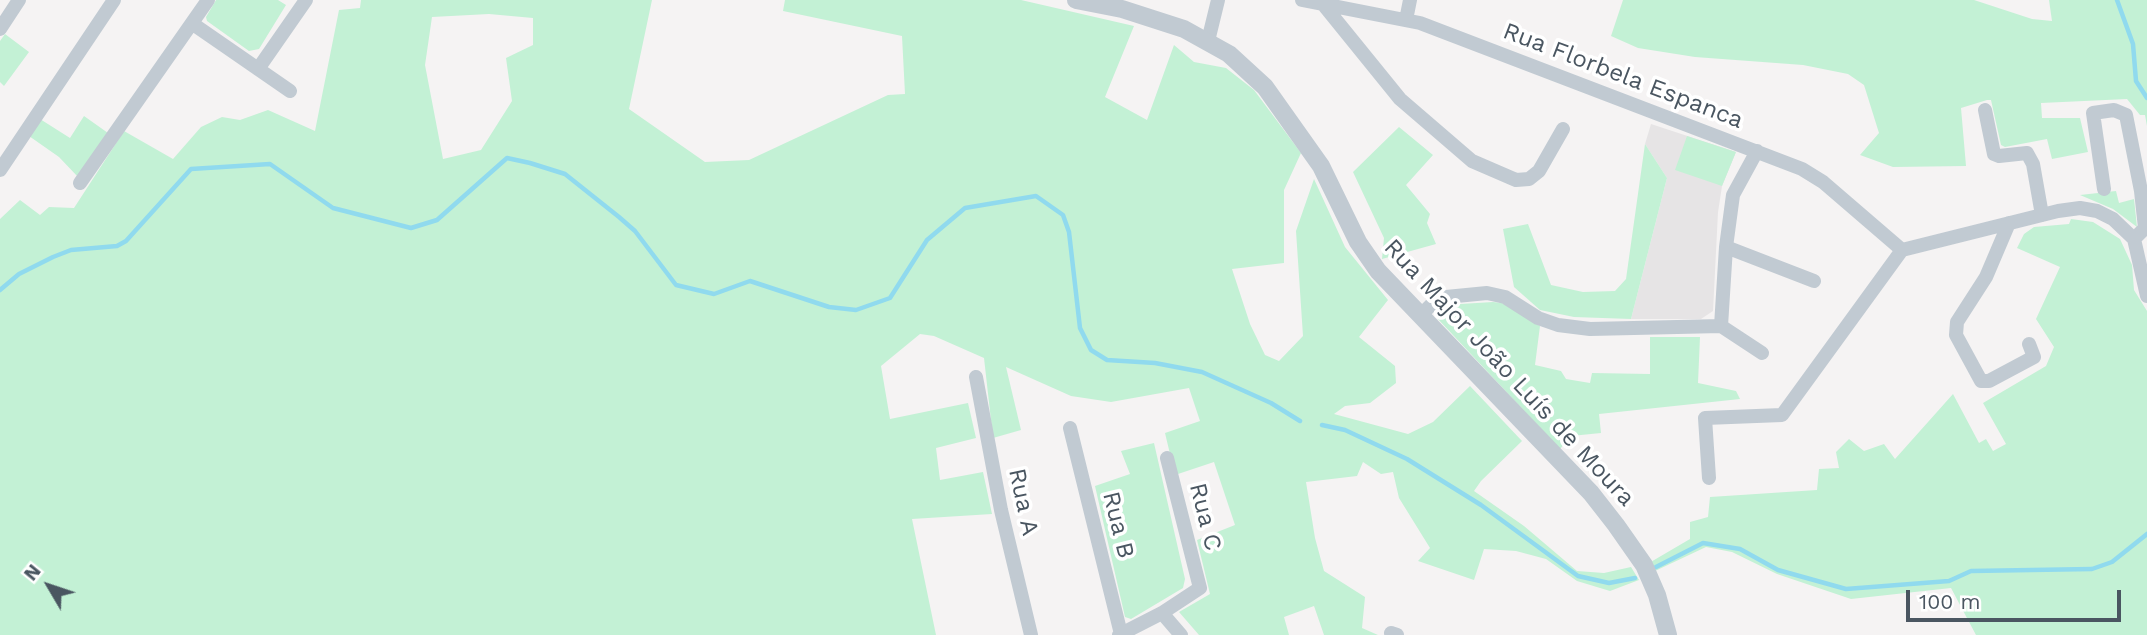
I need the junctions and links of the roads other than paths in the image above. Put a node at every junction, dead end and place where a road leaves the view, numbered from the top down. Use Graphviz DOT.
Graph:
graph roads {
  1 [pos="19,0"];
  2 [pos="114,0"];
  3 [pos="208,0"];
  4 [pos="306,0"];
  5 [pos="1076,0"];
  6 [pos="1218,0"];
  7 [pos="1410,0"];
  8 [pos="1315,1"];
  9 [pos="1123,5"];
  10 [pos="1406,20"];
  11 [pos="192,24"];
  12 [pos="0,29"];
  13 [pos="1208,41"];
  14 [pos="258,69"];
  15 [pos="290,91"];
  16 [pos="1985,110"];
  17 [pos="1563,129"];
  18 [pos="1756,151"];
  19 [pos="0,170"];
  20 [pos="2139,182"];
  21 [pos="80,183"];
  22 [pos="2104,189"];
  23 [pos="2147,202"];
  24 [pos="2042,215"];
  25 [pos="2008,223"];
  26 [pos="2134,239"];
  27 [pos="1726,247"];
  28 [pos="1902,250"];
  29 [pos="2143,257"];
  30 [pos="1814,281"];
  31 [pos="2147,296"];
  32 [pos="1420,316"];
  33 [pos="1721,326"];
  34 [pos="2029,344"];
  35 [pos="1762,353"];
  36 [pos="976,377"];
  37 [pos="1070,428"];
  38 [pos="1167,458"];
  39 [pos="1709,478"];
  40 [pos="1163,613"];
  41 [pos="1666,632"];
  42 [pos="1120,634"];
  43 [pos="1031,635"];
  44 [pos="1181,635"];
  1 -- 12 [label="street"];
  2 -- 19 [label="street"];
  3 -- 11 [label="street"];
  4 -- 14 [label="street"];
  5 -- 9 [label="street, Rua Major João Luís de Moura"];
  6 -- 13 [label="street"];
  7 -- 10 [label="street"];
  8 -- 10 [label="street, Rua Florbela Espanca"];
  8 -- 17 [label="street"];
  9 -- 13 [label="street, Rua Major João Luís de Moura"];
  10 -- 18 [label="street, Rua Florbela Espanca"];
  11 -- 14 [label="street"];
  11 -- 21 [label="street"];
  13 -- 32 [label="street, Rua Major João Luís de Moura"];
  14 -- 15 [label="street"];
  16 -- 24 [label="street"];
  18 -- 27 [label="street"];
  18 -- 28 [label="street, Rua Florbela Espanca"];
  20 -- 22 [label="street"];
  20 -- 23 [label="street"];
  20 -- 26 [label="street"];
  24 -- 25 [label="street"];
  24 -- 26 [label="street"];
  25 -- 28 [label="street"];
  25 -- 34 [label="street"];
  26 -- 29 [label="street"];
  27 -- 30 [label="street"];
  27 -- 33 [label="street"];
  28 -- 39 [label="street"];
  29 -- 31 [label="street"];
  32 -- 33 [label="street"];
  32 -- 41 [label="street, Rua Major João Luís de Moura"];
  33 -- 35 [label="street"];
  36 -- 43 [label="street, Rua A"];
  37 -- 42 [label="street, Rua B"];
  38 -- 40 [label="street, Rua C"];
  40 -- 42 [label="street"];
  40 -- 44 [label="street"];
}
